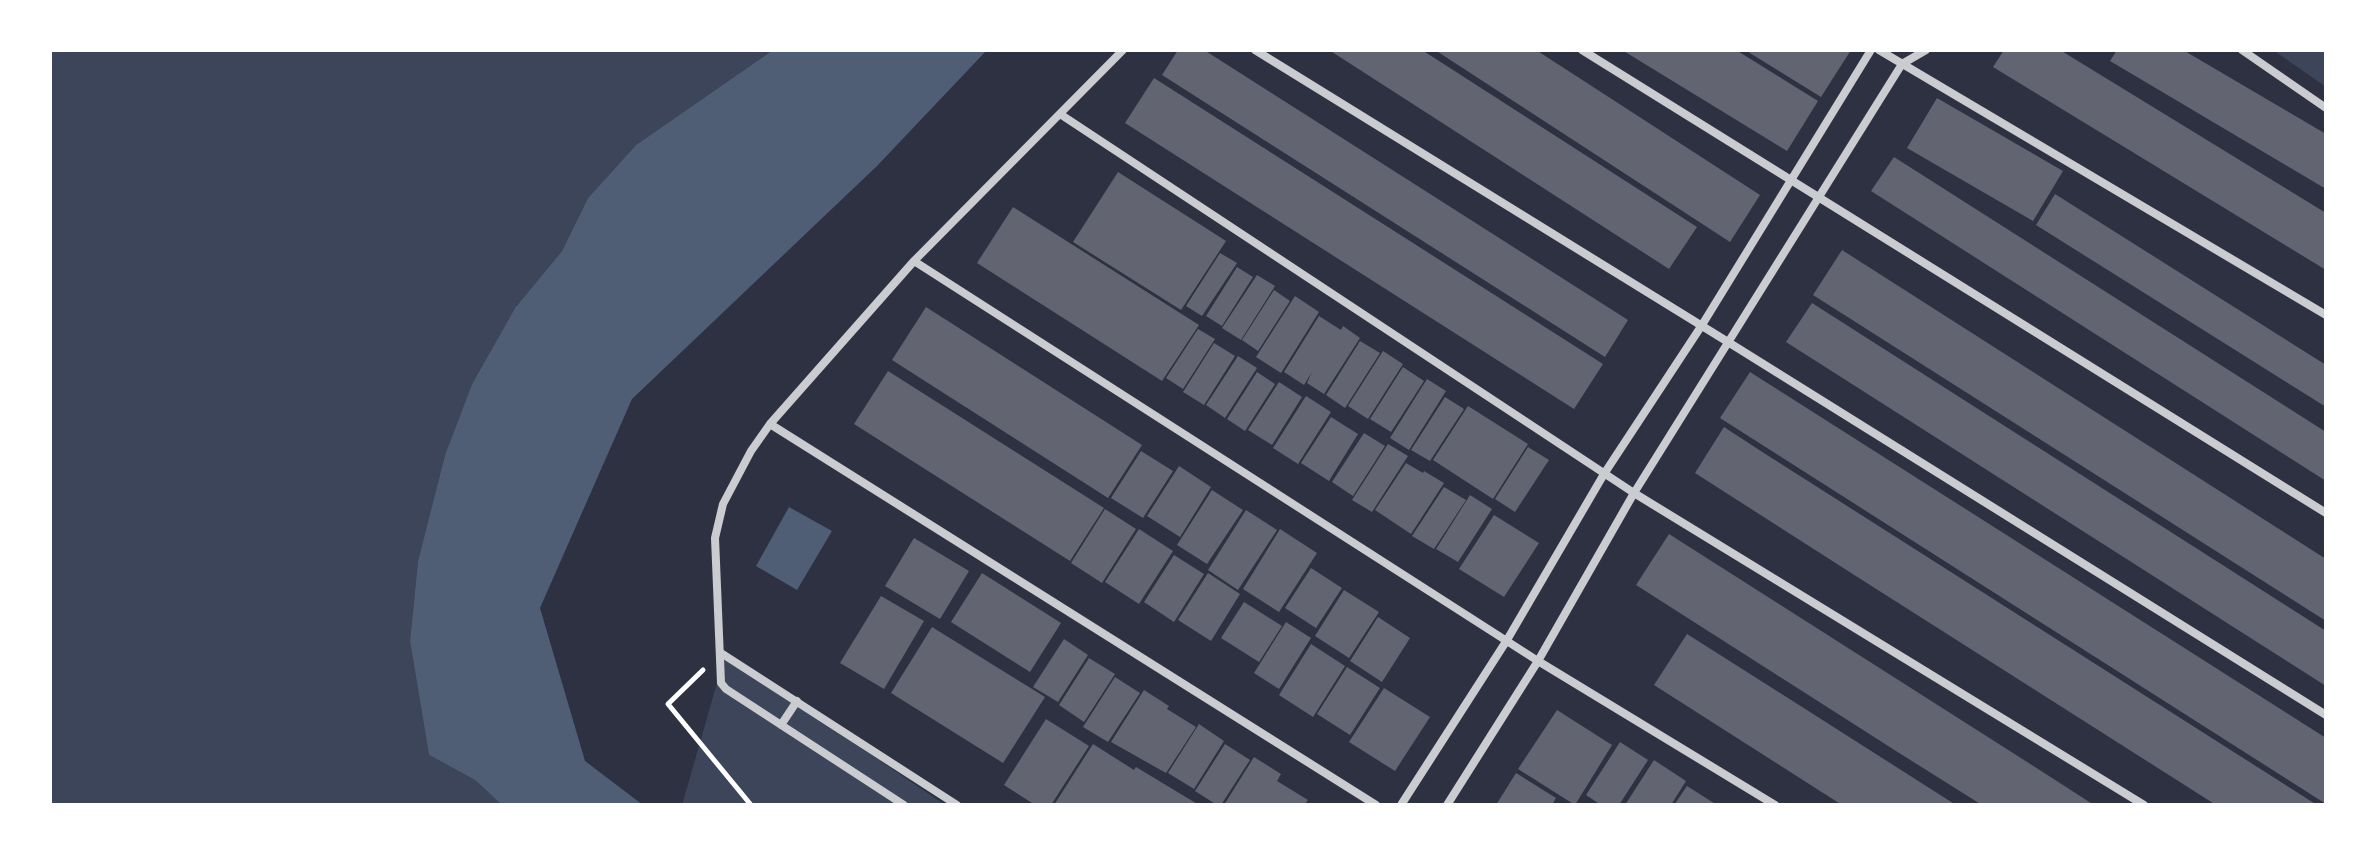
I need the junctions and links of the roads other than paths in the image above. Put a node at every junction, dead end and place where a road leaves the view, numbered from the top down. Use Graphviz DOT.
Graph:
graph roads {
  1 [pos="1123,50"];
  2 [pos="1255,50"];
  3 [pos="1582,50"];
  4 [pos="1871,50"];
  5 [pos="1879,50"];
  6 [pos="1926,50"];
  7 [pos="2242,50"];
  8 [pos="1902,64"];
  9 [pos="2326,108"];
  10 [pos="1060,114"];
  11 [pos="1789,180"];
  12 [pos="1819,199"];
  13 [pos="914,261"];
  14 [pos="2326,315"];
  15 [pos="1702,325"];
  16 [pos="1728,342"];
  17 [pos="770,424"];
  18 [pos="1604,474"];
  19 [pos="1634,493"];
  20 [pos="2326,513"];
  21 [pos="1507,640"];
  22 [pos="721,653"];
  23 [pos="1538,661"];
  24 [pos="797,701"];
  25 [pos="2326,715"];
  26 [pos="781,725"];
  27 [pos="904,805"];
  28 [pos="957,805"];
  29 [pos="1376,805"];
  30 [pos="1401,805"];
  31 [pos="1447,805"];
  32 [pos="1775,805"];
  33 [pos="2144,805"];
  1 -- 10 [label="street"];
  2 -- 15 [label="street"];
  3 -- 11 [label="street"];
  4 -- 11 [label="street"];
  5 -- 8 [label="street"];
  6 -- 8 [label="street"];
  7 -- 9 [label="street"];
  8 -- 12 [label="street"];
  8 -- 14 [label="street"];
  10 -- 13 [label="street"];
  10 -- 18 [label="street"];
  11 -- 12 [label="street"];
  11 -- 15 [label="street"];
  12 -- 16 [label="street"];
  12 -- 20 [label="street"];
  13 -- 17 [label="street"];
  13 -- 21 [label="street"];
  15 -- 16 [label="street"];
  15 -- 18 [label="street"];
  16 -- 19 [label="street"];
  16 -- 25 [label="street"];
  17 -- 22 [label="street"];
  17 -- 29 [label="street"];
  18 -- 19 [label="street"];
  18 -- 21 [label="street"];
  19 -- 23 [label="street"];
  19 -- 33 [label="street"];
  21 -- 23 [label="street"];
  21 -- 30 [label="street"];
  22 -- 24 [label="street"];
  22 -- 26 [label="street"];
  23 -- 31 [label="street"];
  23 -- 32 [label="street"];
  24 -- 26 [label="street"];
  24 -- 28 [label="street"];
  26 -- 27 [label="street"];
}
